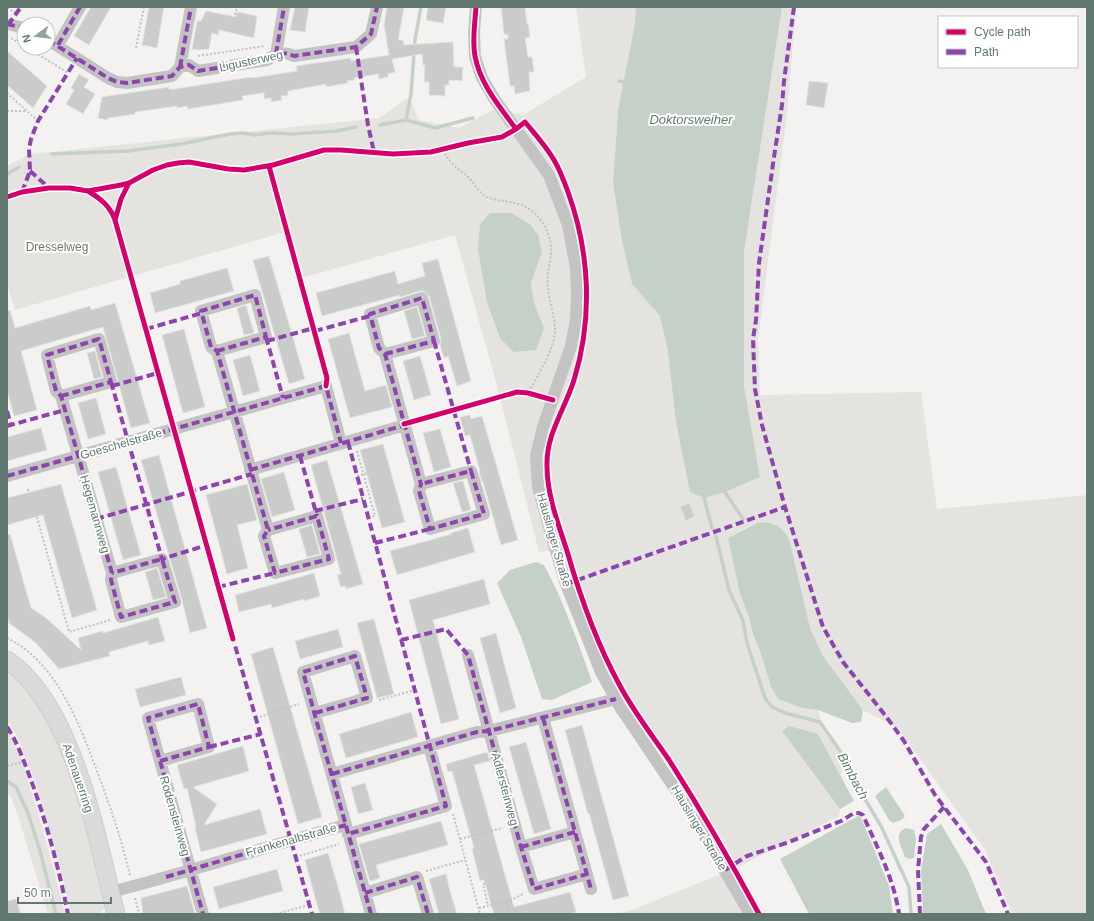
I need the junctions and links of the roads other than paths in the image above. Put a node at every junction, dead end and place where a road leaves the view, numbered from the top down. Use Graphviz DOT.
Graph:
graph roads {
  1 [pos="80,7"];
  2 [pos="190,7"];
  3 [pos="284,7"];
  4 [pos="377,7"];
  5 [pos="476,7"];
  6 [pos="56,38"];
  7 [pos="56,44"];
  8 [pos="277,49"];
  9 [pos="181,63"];
  10 [pos="217,351"];
  11 [pos="385,354"];
  12 [pos="61,396"];
  13 [pos="234,412"];
  14 [pos="404,424"];
  15 [pos="341,443"];
  16 [pos="78,456"];
  17 [pos="250,470"];
  18 [pos="7,476"];
  19 [pos="421,484"];
  20 [pos="268,530"];
  21 [pos="112,573"];
  22 [pos="468,655"];
  23 [pos="7,660"];
  24 [pos="616,699"];
  25 [pos="315,713"];
  26 [pos="543,718"];
  27 [pos="489,732"];
  28 [pos="429,746"];
  29 [pos="160,761"];
  30 [pos="332,774"];
  31 [pos="575,832"];
  32 [pos="348,833"];
  33 [pos="521,847"];
  34 [pos="191,870"];
  35 [pos="587,874"];
  36 [pos="591,889"];
  37 [pos="111,892"];
  38 [pos="365,893"];
  39 [pos="116,914"];
  40 [pos="202,914"];
  41 [pos="371,914"];
  42 [pos="428,914"];
  43 [pos="750,914"];
  1 -- 6 [label="street"];
  2 -- 9 [label="street"];
  3 -- 8 [label="street"];
  4 -- 8 [label="street, Ligusterweg"];
  5 -- 24 [label="street, Häuslinger Straße"];
  7 -- 9 [label="street"];
  8 -- 9 [label="street, Ligusterweg"];
  10 -- 10 [label="street"];
  10 -- 13 [label="street"];
  11 -- 11 [label="street"];
  11 -- 14 [label="street"];
  12 -- 12 [label="street, Hegemannweg"];
  12 -- 16 [label="street, Hegemannweg"];
  13 -- 15 [label="street, Goeschelstraße"];
  13 -- 16 [label="street, Goeschelstraße"];
  13 -- 17 [label="street"];
  14 -- 15 [label="street"];
  14 -- 19 [label="street"];
  15 -- 17 [label="street"];
  16 -- 18 [label="street, Goeschelstraße"];
  16 -- 21 [label="street, Hegemannweg"];
  17 -- 20 [label="street"];
  19 -- 19 [label="street"];
  20 -- 20 [label="street"];
  21 -- 21 [label="street, Hegemannweg"];
  22 -- 27 [label="street, Adlersteinweg"];
  23 -- 37 [label="main road, Adenauerring"];
  24 -- 26 [label="street"];
  24 -- 43 [label="street, Häuslinger Straße"];
  25 -- 25 [label="street, Frankenalbstraße"];
  25 -- 30 [label="street, Frankenalbstraße"];
  26 -- 27 [label="street"];
  26 -- 31 [label="street"];
  27 -- 28 [label="street"];
  27 -- 33 [label="street, Adlersteinweg"];
  28 -- 30 [label="street"];
  28 -- 32 [label="street, Frankenalbstraße"];
  29 -- 29 [label="street, Rodensteinweg"];
  29 -- 34 [label="street, Rodensteinweg"];
  30 -- 32 [label="street, Frankenalbstraße"];
  31 -- 33 [label="street"];
  31 -- 35 [label="street"];
  32 -- 34 [label="street, Frankenalbstraße"];
  32 -- 38 [label="street"];
  33 -- 35 [label="street, Adlersteinweg"];
  34 -- 37 [label="street, Frankenalbstraße"];
  34 -- 40 [label="street, Rodensteinweg"];
  35 -- 36 [label="street"];
  37 -- 39 [label="main road, Adenauerring"];
  38 -- 41 [label="street"];
  38 -- 42 [label="street"];
}
